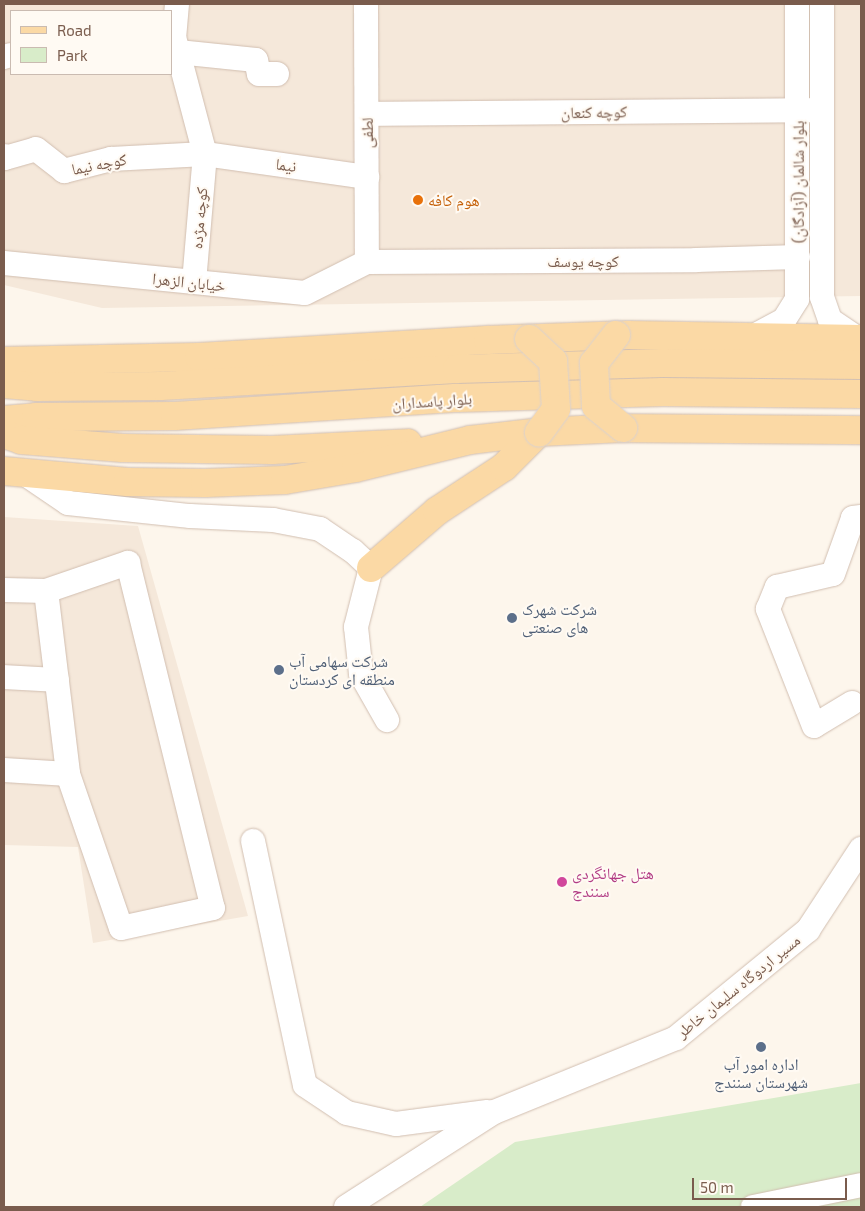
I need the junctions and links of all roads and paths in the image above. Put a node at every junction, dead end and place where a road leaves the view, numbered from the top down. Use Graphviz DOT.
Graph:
graph roads {
  1 [pos="177,4"];
  2 [pos="366,4"];
  3 [pos="797,4"];
  4 [pos="822,4"];
  5 [pos="174,42"];
  6 [pos="277,74"];
  7 [pos="797,109"];
  8 [pos="822,110"];
  9 [pos="367,114"];
  10 [pos="205,154"];
  11 [pos="4,156"];
  12 [pos="367,177"];
  13 [pos="798,257"];
  14 [pos="367,262"];
  15 [pos="4,264"];
  16 [pos="194,282"];
  17 [pos="616,335"];
  18 [pos="752,337"];
  19 [pos="529,338"];
  20 [pos="860,348"];
  21 [pos="4,361"];
  22 [pos="4,384"];
  23 [pos="861,394"];
  24 [pos="4,420"];
  25 [pos="623,428"];
  26 [pos="861,430"];
  27 [pos="539,432"];
  28 [pos="4,434"];
  29 [pos="470,440"];
  30 [pos="14,472"];
  31 [pos="861,517"];
  32 [pos="371,568"];
  33 [pos="4,590"];
  34 [pos="46,591"];
  35 [pos="4,677"];
  36 [pos="56,680"];
  37 [pos="852,703"];
  38 [pos="387,720"];
  39 [pos="4,770"];
  40 [pos="68,774"];
  41 [pos="253,842"];
  42 [pos="861,849"];
  43 [pos="494,1112"];
  44 [pos="861,1185"];
  45 [pos="346,1207"];
  46 [pos="754,1207"];
  1 -- 5 [label="street, کوچه مژده"];
  2 -- 9 [label="street, لطفی"];
  3 -- 7 [label="street, بلوار شالمان (آزادگان)"];
  4 -- 8 [label="street, بلوار شالمان (آزادگان)"];
  5 -- 6 [label="street"];
  5 -- 10 [label="street, کوچه مژده"];
  7 -- 8 [label="street, کوچه کنعان"];
  7 -- 9 [label="street, کوچه کنعان"];
  7 -- 13 [label="street, بلوار شالمان (آزادگان)"];
  8 -- 20 [label="street, بلوار شالمان (آزادگان)"];
  9 -- 12 [label="street, لطفی"];
  10 -- 11 [label="street, کوچه نیما"];
  10 -- 12 [label="street, نیما"];
  10 -- 16 [label="street, کوچه مژده"];
  12 -- 14 [label="street, لطفی"];
  13 -- 14 [label="street, کوچه یوسف"];
  13 -- 18 [label="street, بلوار شالمان (آزادگان)"];
  14 -- 16 [label="street, خیابان الزهرا"];
  15 -- 16 [label="street, خیابان الزهرا"];
  17 -- 18 [label="main road"];
  17 -- 19 [label="main road"];
  17 -- 25 [label="main road, bridge"];
  18 -- 20 [label="main road"];
  19 -- 21 [label="main road"];
  19 -- 27 [label="main road, bridge"];
  20 -- 22 [label="main road, بلوار پاسداران"];
  23 -- 24 [label="main road, بلوار پاسداران"];
  25 -- 26 [label="main road"];
  25 -- 27 [label="main road"];
  27 -- 29 [label="main road"];
  27 -- 32 [label="main road"];
  28 -- 29 [label="main road"];
  29 -- 30 [label="main road"];
  30 -- 32 [label="street"];
  31 -- 37 [label="street"];
  32 -- 38 [label="street"];
  33 -- 34 [label="street"];
  34 -- 36 [label="street"];
  34 -- 40 [label="street"];
  35 -- 36 [label="street"];
  36 -- 40 [label="street"];
  39 -- 40 [label="street"];
  41 -- 43 [label="street"];
  42 -- 43 [label="street, مسیر اردوگاه سلیمان خاطر"];
  43 -- 45 [label="street"];
  44 -- 46 [label="street"];
}
